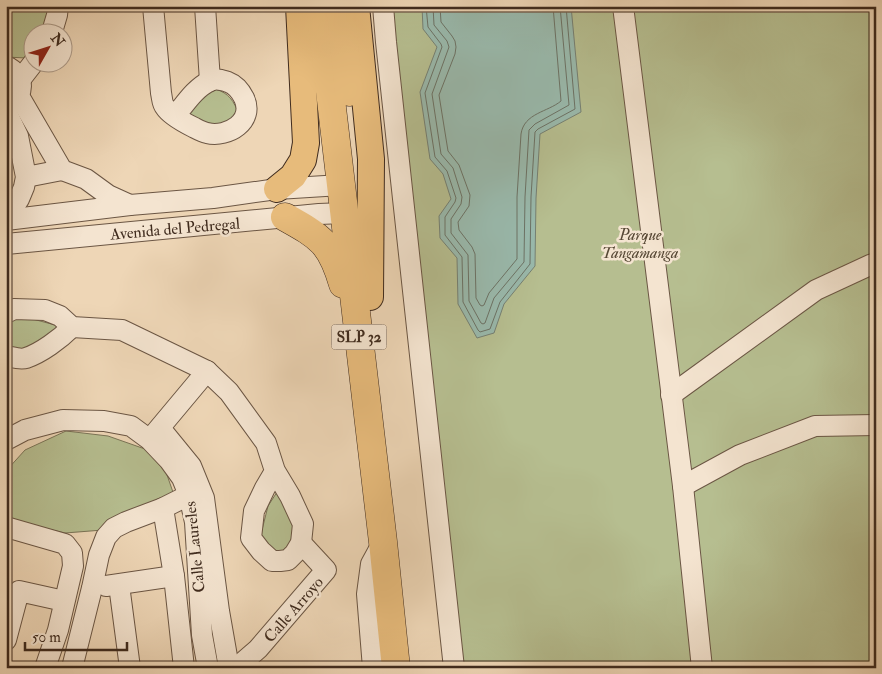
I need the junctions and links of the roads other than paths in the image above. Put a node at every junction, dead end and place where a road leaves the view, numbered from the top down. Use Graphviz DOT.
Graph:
graph roads {
  1 [pos="58,6"];
  2 [pos="153,6"];
  3 [pos="205,6"];
  4 [pos="299,6"];
  5 [pos="320,6"];
  6 [pos="340,6"];
  7 [pos="356,6"];
  8 [pos="383,6"];
  9 [pos="623,6"];
  10 [pos="55,22"];
  11 [pos="6,66"];
  12 [pos="28,72"];
  13 [pos="210,81"];
  14 [pos="15,94"];
  15 [pos="6,111"];
  16 [pos="175,116"];
  17 [pos="38,128"];
  18 [pos="18,136"];
  19 [pos="62,170"];
  20 [pos="26,177"];
  21 [pos="341,184"];
  22 [pos="277,189"];
  23 [pos="212,198"];
  24 [pos="130,205"];
  25 [pos="344,213"];
  26 [pos="6,216"];
  27 [pos="284,217"];
  28 [pos="6,220"];
  29 [pos="215,224"];
  30 [pos="6,244"];
  31 [pos="876,263"];
  32 [pos="370,297"];
  33 [pos="6,313"];
  34 [pos="72,327"];
  35 [pos="359,340"];
  36 [pos="6,357"];
  37 [pos="207,371"];
  38 [pos="672,395"];
  39 [pos="876,425"];
  40 [pos="155,434"];
  41 [pos="6,440"];
  42 [pos="275,471"];
  43 [pos="683,486"];
  44 [pos="197,497"];
  45 [pos="163,508"];
  46 [pos="6,527"];
  47 [pos="383,542"];
  48 [pos="301,543"];
  49 [pos="174,576"];
  50 [pos="119,585"];
  51 [pos="92,588"];
  52 [pos="64,601"];
  53 [pos="219,611"];
  54 [pos="202,635"];
  55 [pos="6,640"];
  56 [pos="45,668"];
  57 [pos="72,668"];
  58 [pos="130,668"];
  59 [pos="184,668"];
  60 [pos="208,668"];
  61 [pos="229,668"];
  62 [pos="236,668"];
  63 [pos="373,668"];
  64 [pos="396,668"];
  65 [pos="412,668"];
  66 [pos="454,668"];
  67 [pos="702,668"];
  1 -- 10 [label="street"];
  2 -- 16 [label="street"];
  3 -- 13 [label="street"];
  4 -- 22 [label="main road"];
  5 -- 21 [label="highway, SLP 32"];
  6 -- 32 [label="highway, SLP 32"];
  7 -- 32 [label="main road"];
  8 -- 66 [label="street"];
  9 -- 38 [label="street"];
  11 -- 14 [label="street"];
  12 -- 14 [label="street"];
  13 -- 16 [label="street"];
  13 -- 16 [label="street"];
  14 -- 17 [label="street"];
  15 -- 18 [label="street"];
  17 -- 18 [label="street"];
  17 -- 19 [label="street"];
  18 -- 20 [label="street"];
  19 -- 20 [label="street"];
  19 -- 24 [label="street"];
  20 -- 26 [label="street"];
  21 -- 22 [label="street, Avenida del Pedregal"];
  21 -- 25 [label="highway, SLP 32"];
  22 -- 23 [label="street, Avenida del Pedregal"];
  23 -- 24 [label="street, Avenida del Pedregal"];
  23 -- 29 [label="street"];
  24 -- 28 [label="street, Avenida del Pedregal"];
  25 -- 27 [label="street, Avenida del Pedregal"];
  25 -- 35 [label="highway, SLP 32"];
  27 -- 29 [label="street, Avenida del Pedregal"];
  27 -- 35 [label="highway"];
  29 -- 30 [label="street, Avenida del Pedregal"];
  31 -- 38 [label="street"];
  32 -- 65 [label="highway, SLP 32"];
  33 -- 34 [label="street"];
  34 -- 36 [label="street"];
  34 -- 37 [label="street"];
  35 -- 47 [label="highway, SLP 32"];
  37 -- 40 [label="street"];
  37 -- 42 [label="street"];
  38 -- 43 [label="street"];
  39 -- 43 [label="street"];
  40 -- 41 [label="street, Calle Laureles"];
  40 -- 44 [label="street, Calle Laureles"];
  42 -- 48 [label="street"];
  42 -- 48 [label="street"];
  43 -- 67 [label="street"];
  44 -- 45 [label="street"];
  44 -- 53 [label="street"];
  44 -- 54 [label="street, Calle Laureles"];
  45 -- 49 [label="street"];
  45 -- 51 [label="street"];
  46 -- 52 [label="street"];
  47 -- 63 [label="street"];
  47 -- 64 [label="highway, SLP 32"];
  48 -- 62 [label="street, Calle Arroyo"];
  49 -- 50 [label="street"];
  49 -- 59 [label="street"];
  50 -- 51 [label="street"];
  50 -- 58 [label="street"];
  51 -- 57 [label="street"];
  52 -- 55 [label="street"];
  52 -- 56 [label="street"];
  53 -- 54 [label="street"];
  53 -- 61 [label="street"];
  54 -- 59 [label="street"];
  54 -- 60 [label="street, Calle Laureles"];
}
